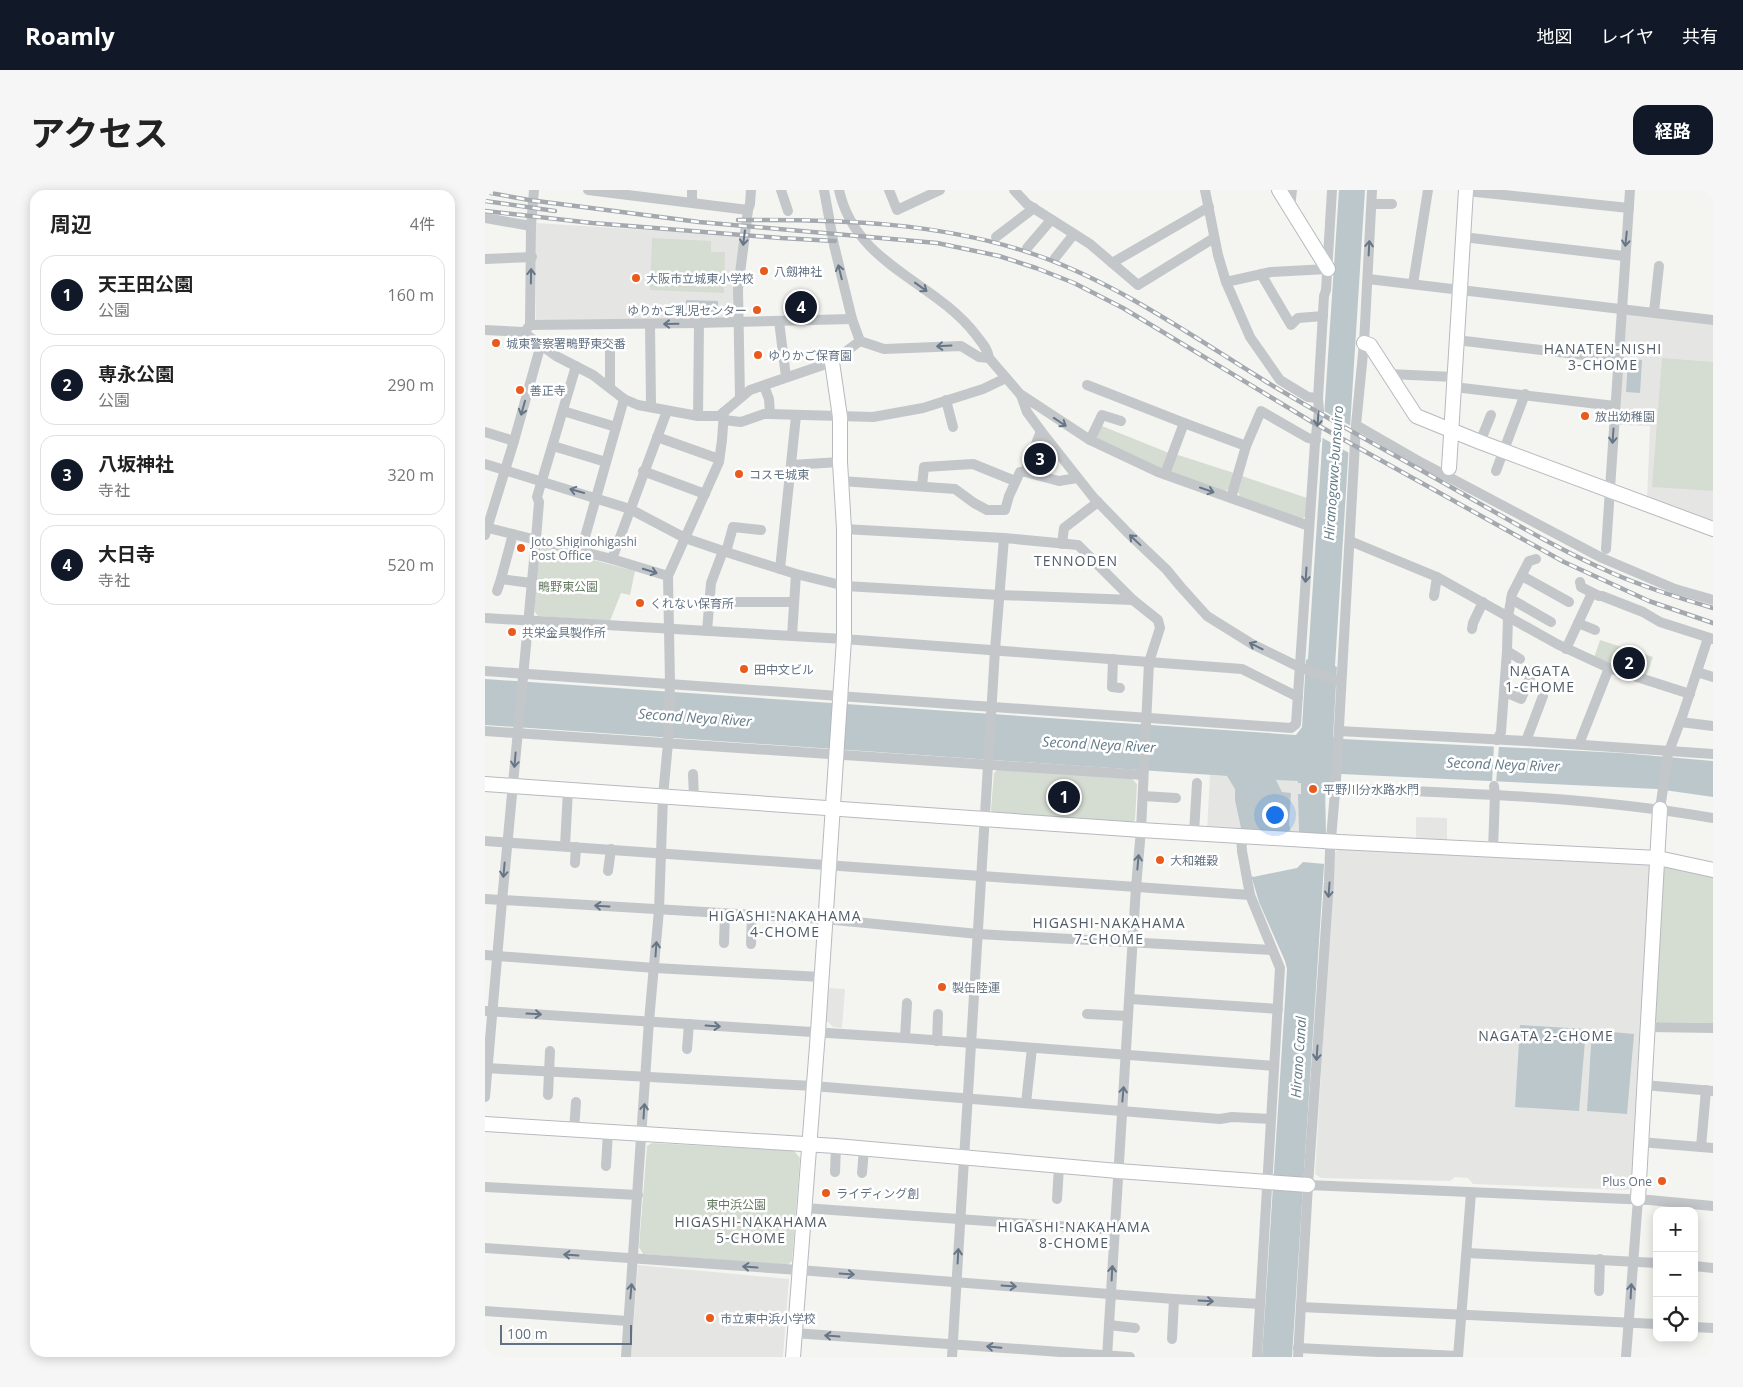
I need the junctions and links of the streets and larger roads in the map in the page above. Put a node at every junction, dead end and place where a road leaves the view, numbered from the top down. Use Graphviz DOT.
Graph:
graph roads {
  1 [pos="534,190"];
  2 [pos="594,190"];
  3 [pos="751,190"];
  4 [pos="781,190"];
  5 [pos="824,190"];
  6 [pos="839,190"];
  7 [pos="889,190"];
  8 [pos="940,190"];
  9 [pos="1013,190"];
  10 [pos="1205,190"];
  11 [pos="1279,190"];
  12 [pos="1292,190"];
  13 [pos="1332,190"];
  14 [pos="1372,190"];
  15 [pos="1428,190"];
  16 [pos="1630,190"];
  17 [pos="1466,191"];
  18 [pos="1372,204"];
  19 [pos="1392,204"];
  20 [pos="1209,207"];
  21 [pos="1034,208"];
  22 [pos="1290,208"];
  23 [pos="1629,208"];
  24 [pos="748,210"];
  25 [pos="788,211"];
  26 [pos="485,218"];
  27 [pos="1051,220"];
  28 [pos="531,226"];
  29 [pos="1074,234"];
  30 [pos="1463,236"];
  31 [pos="997,237"];
  32 [pos="1215,238"];
  33 [pos="1027,248"];
  34 [pos="1624,256"];
  35 [pos="532,257"];
  36 [pos="1055,258"];
  37 [pos="485,259"];
  38 [pos="1112,263"];
  39 [pos="1659,266"];
  40 [pos="1328,269"];
  41 [pos="1261,274"];
  42 [pos="1368,279"];
  43 [pos="1226,282"];
  44 [pos="1413,284"];
  45 [pos="1460,289"];
  46 [pos="1621,308"];
  47 [pos="1654,312"];
  48 [pos="1323,316"];
  49 [pos="852,319"];
  50 [pos="1713,320"];
  51 [pos="779,321"];
  52 [pos="737,322"];
  53 [pos="699,323"];
  54 [pos="650,324"];
  55 [pos="527,328"];
  56 [pos="485,330"];
  57 [pos="1365,337"];
  58 [pos="1456,340"];
  59 [pos="860,341"];
  60 [pos="541,344"];
  61 [pos="609,351"];
  62 [pos="989,358"];
  63 [pos="1618,359"];
  64 [pos="832,362"];
  65 [pos="576,366"];
  66 [pos="1389,374"];
  67 [pos="786,377"];
  68 [pos="1006,378"];
  69 [pos="1454,382"];
  70 [pos="1087,385"];
  71 [pos="764,386"];
  72 [pos="610,388"];
  73 [pos="1020,394"];
  74 [pos="1525,394"];
  75 [pos="740,398"];
  76 [pos="1318,398"];
  77 [pos="624,399"];
  78 [pos="946,400"];
  79 [pos="651,406"];
  80 [pos="1615,406"];
  81 [pos="563,411"];
  82 [pos="667,411"];
  83 [pos="770,414"];
  84 [pos="1491,415"];
  85 [pos="698,416"];
  86 [pos="724,416"];
  87 [pos="796,416"];
  88 [pos="840,417"];
  89 [pos="1121,421"];
  90 [pos="1184,423"];
  91 [pos="1357,425"];
  92 [pos="617,427"];
  93 [pos="953,427"];
  94 [pos="1041,431"];
  95 [pos="1451,431"];
  96 [pos="485,432"];
  97 [pos="657,437"];
  98 [pos="1091,440"];
  99 [pos="1316,440"];
  100 [pos="514,441"];
  101 [pos="1480,442"];
  102 [pos="553,446"];
  103 [pos="1246,446"];
  104 [pos="1504,451"];
  105 [pos="719,459"];
  106 [pos="606,462"];
  107 [pos="840,462"];
  108 [pos="485,464"];
  109 [pos="791,464"];
  110 [pos="1449,468"];
  111 [pos="505,470"];
  112 [pos="1495,471"];
  113 [pos="643,472"];
  114 [pos="1025,472"];
  115 [pos="1165,474"];
  116 [pos="1077,478"];
  117 [pos="541,481"];
  118 [pos="841,481"];
  119 [pos="1015,481"];
  120 [pos="922,486"];
  121 [pos="1609,491"];
  122 [pos="705,494"];
  123 [pos="595,497"];
  124 [pos="1231,498"];
  125 [pos="1097,502"];
  126 [pos="630,509"];
  127 [pos="1309,526"];
  128 [pos="844,529"];
  129 [pos="1713,529"];
  130 [pos="486,530"];
  131 [pos="761,530"];
  132 [pos="513,534"];
  133 [pos="685,538"];
  134 [pos="1005,538"];
  135 [pos="536,539"];
  136 [pos="1350,541"];
  137 [pos="1062,544"];
  138 [pos="1606,549"];
  139 [pos="581,551"];
  140 [pos="725,552"];
  141 [pos="612,559"];
  142 [pos="1536,559"];
  143 [pos="780,569"];
  144 [pos="796,574"];
  145 [pos="668,576"];
  146 [pos="1522,576"];
  147 [pos="1437,577"];
  148 [pos="501,579"];
  149 [pos="1580,582"];
  150 [pos="531,583"];
  151 [pos="845,586"];
  152 [pos="497,591"];
  153 [pos="1593,593"];
  154 [pos="1000,595"];
  155 [pos="1434,596"];
  156 [pos="1511,599"];
  157 [pos="1133,600"];
  158 [pos="1713,600"];
  159 [pos="709,602"];
  160 [pos="794,602"];
  161 [pos="1483,602"];
  162 [pos="1569,602"];
  163 [pos="1508,616"];
  164 [pos="485,618"];
  165 [pos="528,620"];
  166 [pos="1551,622"];
  167 [pos="1579,623"];
  168 [pos="670,628"];
  169 [pos="1472,629"];
  170 [pos="707,630"];
  171 [pos="1595,630"];
  172 [pos="792,636"];
  173 [pos="1710,638"];
  174 [pos="844,639"];
  175 [pos="1566,649"];
  176 [pos="995,650"];
  177 [pos="1507,651"];
  178 [pos="1113,659"];
  179 [pos="1520,659"];
  180 [pos="1149,662"];
  181 [pos="1303,667"];
  182 [pos="1609,668"];
  183 [pos="485,671"];
  184 [pos="1533,671"];
  185 [pos="1697,672"];
  186 [pos="522,677"];
  187 [pos="1713,677"];
  188 [pos="1340,681"];
  189 [pos="670,687"];
  190 [pos="1112,687"];
  191 [pos="1505,692"];
  192 [pos="1690,694"];
  193 [pos="1543,696"];
  194 [pos="1298,698"];
  195 [pos="839,700"];
  196 [pos="992,711"];
  197 [pos="1146,721"];
  198 [pos="1680,722"];
  199 [pos="1713,726"];
  200 [pos="485,731"];
  201 [pos="518,731"];
  202 [pos="1338,734"];
  203 [pos="1497,740"];
  204 [pos="667,741"];
  205 [pos="1525,741"];
  206 [pos="1579,744"];
  207 [pos="836,752"];
  208 [pos="1668,752"];
  209 [pos="1713,754"];
  210 [pos="989,763"];
  211 [pos="693,774"];
  212 [pos="1143,774"];
  213 [pos="1197,783"];
  214 [pos="485,784"];
  215 [pos="513,786"];
  216 [pos="1334,788"];
  217 [pos="568,790"];
  218 [pos="1494,790"];
  219 [pos="663,796"];
  220 [pos="1143,796"];
  221 [pos="694,798"];
  222 [pos="1176,798"];
  223 [pos="832,808"];
  224 [pos="1660,809"];
  225 [pos="1713,818"];
  226 [pos="985,819"];
  227 [pos="1141,830"];
  228 [pos="1194,833"];
  229 [pos="1241,837"];
  230 [pos="485,841"];
  231 [pos="1329,842"];
  232 [pos="507,843"];
  233 [pos="571,847"];
  234 [pos="611,850"];
  235 [pos="1493,850"];
  236 [pos="661,853"];
  237 [pos="1657,858"];
  238 [pos="575,863"];
  239 [pos="828,864"];
  240 [pos="1713,870"];
  241 [pos="608,871"];
  242 [pos="981,876"];
  243 [pos="1136,887"];
  244 [pos="1251,895"];
  245 [pos="485,899"];
  246 [pos="502,900"];
  247 [pos="659,910"];
  248 [pos="725,914"];
  249 [pos="752,916"];
  250 [pos="825,919"];
  251 [pos="978,934"];
  252 [pos="724,943"];
  253 [pos="1133,943"];
  254 [pos="751,944"];
  255 [pos="1272,950"];
  256 [pos="485,955"];
  257 [pos="497,956"];
  258 [pos="655,968"];
  259 [pos="821,977"];
  260 [pos="1129,999"];
  261 [pos="907,1003"];
  262 [pos="1278,1009"];
  263 [pos="488,1012"];
  264 [pos="938,1014"];
  265 [pos="1087,1014"];
  266 [pos="1129,1016"];
  267 [pos="649,1021"];
  268 [pos="689,1024"];
  269 [pos="1648,1027"];
  270 [pos="1713,1028"];
  271 [pos="817,1032"];
  272 [pos="905,1038"];
  273 [pos="937,1041"];
  274 [pos="970,1044"];
  275 [pos="1032,1048"];
  276 [pos="687,1049"];
  277 [pos="550,1051"];
  278 [pos="1126,1054"];
  279 [pos="1274,1066"];
  280 [pos="486,1068"];
  281 [pos="549,1072"];
  282 [pos="646,1077"];
  283 [pos="1645,1085"];
  284 [pos="813,1086"];
  285 [pos="1709,1090"];
  286 [pos="548,1094"];
  287 [pos="485,1097"];
  288 [pos="966,1099"];
  289 [pos="576,1102"];
  290 [pos="1026,1103"];
  291 [pos="1121,1112"];
  292 [pos="1271,1119"];
  293 [pos="485,1124"];
  294 [pos="574,1130"];
  295 [pos="608,1132"];
  296 [pos="642,1134"];
  297 [pos="1640,1142"];
  298 [pos="808,1145"];
  299 [pos="836,1146"];
  300 [pos="1701,1148"];
  301 [pos="1713,1148"];
  302 [pos="864,1149"];
  303 [pos="964,1158"];
  304 [pos="606,1166"];
  305 [pos="1059,1166"];
  306 [pos="1118,1171"];
  307 [pos="835,1172"];
  308 [pos="862,1173"];
  309 [pos="1269,1182"];
  310 [pos="1306,1185"];
  311 [pos="485,1187"];
  312 [pos="1471,1193"];
  313 [pos="638,1195"];
  314 [pos="1057,1199"];
  315 [pos="1638,1199"];
  316 [pos="1713,1206"];
  317 [pos="804,1208"];
  318 [pos="960,1220"];
  319 [pos="1115,1230"];
  320 [pos="485,1248"];
  321 [pos="1467,1253"];
  322 [pos="633,1259"];
  323 [pos="1600,1259"];
  324 [pos="1633,1261"];
  325 [pos="1653,1263"];
  326 [pos="1698,1266"];
  327 [pos="1713,1268"];
  328 [pos="799,1270"];
  329 [pos="957,1282"];
  330 [pos="1599,1290"];
  331 [pos="1111,1294"];
  332 [pos="1174,1299"];
  333 [pos="1259,1304"];
  334 [pos="1301,1307"];
  335 [pos="485,1311"];
  336 [pos="1461,1314"];
  337 [pos="628,1321"];
  338 [pos="1629,1321"];
  339 [pos="1653,1324"];
  340 [pos="1109,1326"];
  341 [pos="1698,1327"];
  342 [pos="1135,1328"];
  343 [pos="1713,1328"];
  344 [pos="794,1333"];
  345 [pos="1172,1339"];
  346 [pos="952,1344"];
  347 [pos="1298,1353"];
  348 [pos="1107,1356"];
  349 [pos="626,1357"];
  350 [pos="793,1357"];
  351 [pos="952,1357"];
  352 [pos="1130,1357"];
  353 [pos="1257,1357"];
  354 [pos="1458,1357"];
  355 [pos="1626,1357"];
  1 -- 28 [label="street"];
  2 -- 24 [label="street"];
  3 -- 24 [label="street"];
  4 -- 25 [label="street"];
  49 -- 5 [label="street, one-way"];
  6 -- 62 [label="street, one-way"];
  7 -- 8 [label="street"];
  9 -- 21 [label="street"];
  10 -- 20 [label="street"];
  11 -- 22 [label="street"];
  12 -- 22 [label="street"];
  13 -- 40 [label="street"];
  14 -- 18 [label="street"];
  15 -- 44 [label="street"];
  16 -- 23 [label="street"];
  17 -- 23 [label="street"];
  17 -- 30 [label="street"];
  18 -- 19 [label="street"];
  42 -- 18 [label="street, one-way"];
  20 -- 32 [label="street"];
  20 -- 38 [label="street"];
  21 -- 27 [label="street"];
  21 -- 31 [label="street"];
  22 -- 40 [label="street"];
  23 -- 34 [label="street, one-way"];
  24 -- 52 [label="street, one-way"];
  26 -- 28 [label="street"];
  27 -- 29 [label="street"];
  27 -- 33 [label="street"];
  28 -- 35 [label="street"];
  29 -- 36 [label="street"];
  29 -- 38 [label="street"];
  30 -- 34 [label="street"];
  30 -- 45 [label="street"];
  32 -- 38 [label="street"];
  32 -- 43 [label="street"];
  34 -- 46 [label="street"];
  35 -- 37 [label="street"];
  55 -- 35 [label="street, one-way"];
  39 -- 47 [label="street"];
  40 -- 41 [label="street"];
  40 -- 48 [label="street"];
  41 -- 43 [label="street"];
  41 -- 48 [label="street"];
  42 -- 44 [label="street"];
  42 -- 57 [label="street"];
  43 -- 76 [label="street"];
  44 -- 45 [label="street"];
  45 -- 46 [label="street"];
  45 -- 58 [label="street"];
  46 -- 47 [label="street"];
  46 -- 63 [label="street"];
  47 -- 50 [label="street"];
  48 -- 76 [label="street"];
  49 -- 51 [label="street"];
  49 -- 59 [label="street"];
  51 -- 52 [label="street"];
  51 -- 67 [label="street"];
  52 -- 53 [label="street"];
  52 -- 75 [label="street"];
  53 -- 54 [label="street, one-way"];
  53 -- 85 [label="street"];
  54 -- 55 [label="street"];
  54 -- 79 [label="street"];
  55 -- 56 [label="street"];
  55 -- 60 [label="street"];
  57 -- 66 [label="street"];
  57 -- 91 [label="street"];
  58 -- 63 [label="street"];
  58 -- 69 [label="street"];
  62 -- 59 [label="street, one-way"];
  59 -- 64 [label="street"];
  60 -- 65 [label="street"];
  60 -- 100 [label="street, one-way"];
  61 -- 72 [label="street"];
  62 -- 68 [label="street"];
  63 -- 80 [label="street"];
  64 -- 67 [label="street"];
  64 -- 88 [label="street"];
  65 -- 72 [label="street"];
  65 -- 81 [label="street"];
  66 -- 69 [label="street"];
  66 -- 95 [label="street"];
  67 -- 71 [label="street"];
  68 -- 73 [label="street"];
  68 -- 78 [label="street"];
  69 -- 74 [label="street"];
  69 -- 95 [label="street"];
  70 -- 90 [label="street"];
  71 -- 75 [label="street"];
  71 -- 83 [label="street"];
  72 -- 77 [label="street"];
  73 -- 94 [label="street"];
  73 -- 98 [label="street, one-way"];
  74 -- 80 [label="street"];
  74 -- 104 [label="street"];
  75 -- 86 [label="street"];
  76 -- 99 [label="street, one-way"];
  77 -- 79 [label="street"];
  77 -- 92 [label="street"];
  78 -- 88 [label="street"];
  78 -- 93 [label="street"];
  79 -- 82 [label="street"];
  80 -- 121 [label="street, one-way"];
  81 -- 92 [label="street"];
  81 -- 102 [label="street"];
  82 -- 85 [label="street"];
  82 -- 97 [label="street"];
  83 -- 86 [label="street"];
  83 -- 87 [label="street"];
  84 -- 101 [label="street"];
  85 -- 86 [label="street"];
  86 -- 105 [label="street"];
  87 -- 88 [label="street"];
  87 -- 109 [label="street"];
  88 -- 107 [label="street"];
  89 -- 98 [label="street"];
  90 -- 103 [label="street"];
  90 -- 115 [label="street"];
  91 -- 136 [label="street"];
  91 -- 158 [label="street"];
  92 -- 106 [label="street"];
  94 -- 114 [label="street"];
  94 -- 116 [label="street"];
  95 -- 101 [label="street"];
  95 -- 110 [label="street"];
  96 -- 100 [label="street"];
  97 -- 105 [label="street"];
  97 -- 113 [label="street"];
  98 -- 115 [label="street"];
  99 -- 103 [label="street"];
  99 -- 127 [label="street"];
  100 -- 111 [label="street"];
  101 -- 104 [label="street"];
  102 -- 106 [label="street"];
  102 -- 117 [label="street"];
  103 -- 124 [label="street"];
  104 -- 112 [label="street"];
  104 -- 121 [label="street"];
  105 -- 122 [label="street"];
  106 -- 123 [label="street"];
  107 -- 109 [label="street"];
  107 -- 118 [label="street"];
  108 -- 111 [label="street"];
  109 -- 143 [label="street"];
  111 -- 117 [label="street"];
  111 -- 130 [label="street"];
  113 -- 122 [label="street"];
  113 -- 126 [label="street"];
  114 -- 116 [label="street"];
  114 -- 119 [label="street"];
  115 -- 124 [label="street, one-way"];
  116 -- 125 [label="street"];
  123 -- 117 [label="street, one-way"];
  117 -- 135 [label="street"];
  118 -- 120 [label="street"];
  118 -- 128 [label="street"];
  119 -- 120 [label="street"];
  119 -- 120 [label="street"];
  121 -- 129 [label="street"];
  121 -- 138 [label="street"];
  122 -- 133 [label="street"];
  123 -- 126 [label="street"];
  123 -- 139 [label="street"];
  124 -- 127 [label="street"];
  125 -- 137 [label="street"];
  181 -- 125 [label="street, one-way"];
  126 -- 133 [label="street"];
  126 -- 141 [label="street"];
  127 -- 181 [label="street, one-way"];
  128 -- 134 [label="street"];
  128 -- 151 [label="street"];
  130 -- 132 [label="street"];
  131 -- 140 [label="street"];
  132 -- 135 [label="street"];
  132 -- 148 [label="street"];
  133 -- 140 [label="street"];
  133 -- 145 [label="street"];
  134 -- 137 [label="street"];
  134 -- 154 [label="street"];
  135 -- 139 [label="street"];
  135 -- 150 [label="street"];
  136 -- 147 [label="street"];
  136 -- 188 [label="street"];
  137 -- 157 [label="street"];
  139 -- 141 [label="street"];
  140 -- 143 [label="street"];
  140 -- 159 [label="street"];
  141 -- 145 [label="street, one-way"];
  142 -- 146 [label="street"];
  143 -- 144 [label="street"];
  144 -- 151 [label="street"];
  144 -- 160 [label="street"];
  145 -- 168 [label="street"];
  146 -- 156 [label="street"];
  146 -- 162 [label="street"];
  147 -- 155 [label="street"];
  147 -- 161 [label="street"];
  148 -- 150 [label="street"];
  148 -- 152 [label="street"];
  149 -- 153 [label="street"];
  150 -- 165 [label="street"];
  151 -- 154 [label="street"];
  151 -- 174 [label="street"];
  153 -- 167 [label="street"];
  153 -- 173 [label="street"];
  154 -- 157 [label="street"];
  154 -- 176 [label="street"];
  156 -- 163 [label="street"];
  156 -- 166 [label="street"];
  157 -- 180 [label="street"];
  159 -- 160 [label="street"];
  159 -- 170 [label="street"];
  160 -- 172 [label="street"];
  161 -- 163 [label="street"];
  161 -- 169 [label="street"];
  163 -- 175 [label="street"];
  163 -- 177 [label="street"];
  164 -- 165 [label="street"];
  165 -- 168 [label="street"];
  165 -- 186 [label="street"];
  167 -- 171 [label="street"];
  167 -- 175 [label="street"];
  168 -- 170 [label="street"];
  168 -- 189 [label="street"];
  170 -- 172 [label="street"];
  172 -- 174 [label="street"];
  173 -- 185 [label="street"];
  174 -- 176 [label="street"];
  174 -- 195 [label="street"];
  175 -- 182 [label="street"];
  176 -- 178 [label="street"];
  176 -- 196 [label="street"];
  177 -- 179 [label="street"];
  177 -- 191 [label="street"];
  178 -- 180 [label="street"];
  178 -- 190 [label="street"];
  180 -- 194 [label="street"];
  180 -- 197 [label="street"];
  181 -- 188 [label="street"];
  181 -- 194 [label="street"];
  182 -- 192 [label="street"];
  182 -- 206 [label="street"];
  183 -- 186 [label="street"];
  184 -- 191 [label="street"];
  185 -- 187 [label="street"];
  185 -- 192 [label="street"];
  186 -- 189 [label="street"];
  186 -- 201 [label="street"];
  188 -- 202 [label="street"];
  189 -- 195 [label="street"];
  189 -- 204 [label="street"];
  191 -- 203 [label="street"];
  192 -- 198 [label="street"];
  193 -- 205 [label="street"];
  194 -- 197 [label="street"];
  195 -- 196 [label="street"];
  195 -- 207 [label="street"];
  196 -- 197 [label="street"];
  196 -- 210 [label="street"];
  197 -- 212 [label="street"];
  198 -- 199 [label="street"];
  198 -- 208 [label="street"];
  200 -- 201 [label="street"];
  201 -- 204 [label="street"];
  201 -- 215 [label="street, one-way"];
  202 -- 203 [label="street"];
  202 -- 216 [label="street"];
  203 -- 205 [label="street"];
  204 -- 207 [label="street"];
  204 -- 219 [label="street"];
  205 -- 206 [label="street"];
  206 -- 208 [label="street"];
  207 -- 210 [label="street"];
  207 -- 223 [label="street"];
  208 -- 209 [label="street"];
  208 -- 224 [label="street"];
  210 -- 212 [label="street"];
  210 -- 226 [label="street"];
  211 -- 221 [label="street"];
  212 -- 220 [label="street"];
  213 -- 228 [label="street"];
  214 -- 215 [label="street"];
  215 -- 217 [label="street"];
  215 -- 232 [label="street"];
  216 -- 218 [label="street"];
  216 -- 231 [label="street"];
  217 -- 219 [label="street"];
  217 -- 233 [label="street"];
  218 -- 224 [label="street"];
  218 -- 235 [label="street"];
  219 -- 221 [label="street"];
  219 -- 236 [label="street"];
  220 -- 222 [label="street"];
  220 -- 227 [label="street"];
  221 -- 223 [label="street"];
  223 -- 226 [label="street"];
  223 -- 239 [label="street"];
  224 -- 225 [label="street"];
  224 -- 237 [label="street"];
  226 -- 227 [label="street"];
  226 -- 242 [label="street"];
  227 -- 228 [label="street"];
  243 -- 227 [label="street, one-way"];
  228 -- 229 [label="street"];
  229 -- 231 [label="street"];
  229 -- 244 [label="street"];
  230 -- 232 [label="street"];
  231 -- 235 [label="street"];
  231 -- 310 [label="street, one-way"];
  232 -- 233 [label="street"];
  232 -- 246 [label="street, one-way"];
  233 -- 234 [label="street"];
  233 -- 238 [label="street"];
  234 -- 236 [label="street"];
  234 -- 241 [label="street"];
  235 -- 237 [label="street"];
  236 -- 239 [label="street"];
  236 -- 247 [label="street"];
  237 -- 240 [label="street"];
  237 -- 269 [label="street"];
  239 -- 242 [label="street"];
  239 -- 250 [label="street"];
  242 -- 243 [label="street"];
  242 -- 251 [label="street"];
  243 -- 244 [label="street"];
  243 -- 253 [label="street"];
  244 -- 255 [label="street"];
  245 -- 246 [label="street"];
  247 -- 246 [label="street, one-way"];
  246 -- 257 [label="street"];
  247 -- 248 [label="street"];
  258 -- 247 [label="street, one-way"];
  248 -- 249 [label="street"];
  248 -- 252 [label="street"];
  249 -- 250 [label="street"];
  249 -- 254 [label="street"];
  250 -- 251 [label="street"];
  250 -- 259 [label="street"];
  251 -- 253 [label="street"];
  251 -- 274 [label="street"];
  253 -- 255 [label="street"];
  253 -- 260 [label="street"];
  255 -- 262 [label="street"];
  256 -- 257 [label="street"];
  257 -- 258 [label="street"];
  257 -- 263 [label="street"];
  258 -- 259 [label="street"];
  258 -- 267 [label="street"];
  259 -- 271 [label="street"];
  260 -- 262 [label="street"];
  260 -- 266 [label="street"];
  261 -- 272 [label="street"];
  262 -- 279 [label="street"];
  263 -- 267 [label="street, one-way"];
  263 -- 280 [label="street"];
  264 -- 273 [label="street"];
  265 -- 266 [label="street"];
  266 -- 278 [label="street"];
  267 -- 268 [label="street"];
  267 -- 282 [label="street"];
  268 -- 271 [label="street, one-way"];
  268 -- 276 [label="street"];
  269 -- 270 [label="street"];
  269 -- 283 [label="street"];
  271 -- 272 [label="street"];
  271 -- 284 [label="street"];
  272 -- 273 [label="street"];
  273 -- 274 [label="street"];
  274 -- 275 [label="street"];
  274 -- 288 [label="street"];
  275 -- 278 [label="street"];
  275 -- 290 [label="street"];
  277 -- 281 [label="street"];
  278 -- 279 [label="street"];
  291 -- 278 [label="street, one-way"];
  279 -- 292 [label="street"];
  280 -- 281 [label="street"];
  280 -- 287 [label="street"];
  281 -- 282 [label="street"];
  281 -- 286 [label="street"];
  282 -- 284 [label="street"];
  296 -- 282 [label="street, one-way"];
  283 -- 285 [label="street"];
  283 -- 297 [label="street"];
  284 -- 288 [label="street"];
  284 -- 298 [label="street"];
  285 -- 300 [label="street"];
  288 -- 290 [label="street"];
  288 -- 303 [label="street"];
  289 -- 294 [label="street"];
  290 -- 291 [label="street"];
  291 -- 292 [label="street"];
  291 -- 306 [label="street"];
  292 -- 309 [label="street"];
  293 -- 294 [label="street"];
  294 -- 295 [label="street"];
  295 -- 296 [label="street"];
  295 -- 304 [label="street"];
  296 -- 298 [label="street"];
  296 -- 313 [label="street"];
  297 -- 300 [label="street"];
  297 -- 315 [label="street"];
  298 -- 299 [label="street"];
  298 -- 317 [label="street"];
  299 -- 302 [label="street"];
  299 -- 307 [label="street"];
  300 -- 301 [label="street"];
  302 -- 303 [label="street"];
  302 -- 308 [label="street"];
  303 -- 305 [label="street"];
  303 -- 318 [label="street"];
  305 -- 306 [label="street"];
  305 -- 314 [label="street"];
  306 -- 309 [label="street"];
  306 -- 319 [label="street"];
  309 -- 310 [label="street"];
  309 -- 333 [label="street"];
  310 -- 312 [label="street"];
  310 -- 334 [label="street"];
  311 -- 313 [label="street"];
  312 -- 315 [label="street"];
  312 -- 321 [label="street"];
  313 -- 322 [label="street"];
  315 -- 316 [label="street"];
  315 -- 324 [label="street"];
  317 -- 318 [label="street"];
  317 -- 328 [label="street"];
  318 -- 319 [label="street"];
  329 -- 318 [label="street, one-way"];
  331 -- 319 [label="street, one-way"];
  322 -- 320 [label="street, one-way"];
  321 -- 323 [label="street"];
  321 -- 336 [label="street"];
  328 -- 322 [label="street, one-way"];
  337 -- 322 [label="street, one-way"];
  323 -- 324 [label="street"];
  323 -- 330 [label="street"];
  324 -- 325 [label="street"];
  338 -- 324 [label="street, one-way"];
  326 -- 327 [label="street"];
  328 -- 329 [label="street, one-way"];
  328 -- 344 [label="street"];
  329 -- 331 [label="street, one-way"];
  329 -- 346 [label="street"];
  331 -- 332 [label="street"];
  331 -- 340 [label="street"];
  332 -- 333 [label="street, one-way"];
  332 -- 345 [label="street"];
  333 -- 353 [label="street"];
  334 -- 336 [label="street"];
  334 -- 347 [label="street"];
  335 -- 337 [label="street"];
  336 -- 338 [label="street"];
  336 -- 354 [label="street"];
  337 -- 349 [label="street"];
  338 -- 339 [label="street"];
  338 -- 355 [label="street"];
  340 -- 342 [label="street"];
  340 -- 348 [label="street"];
  341 -- 343 [label="street"];
  346 -- 344 [label="street, one-way"];
  344 -- 350 [label="street"];
  348 -- 346 [label="street, one-way"];
  346 -- 351 [label="street"];
  347 -- 354 [label="street"];
  348 -- 352 [label="street"];
}
